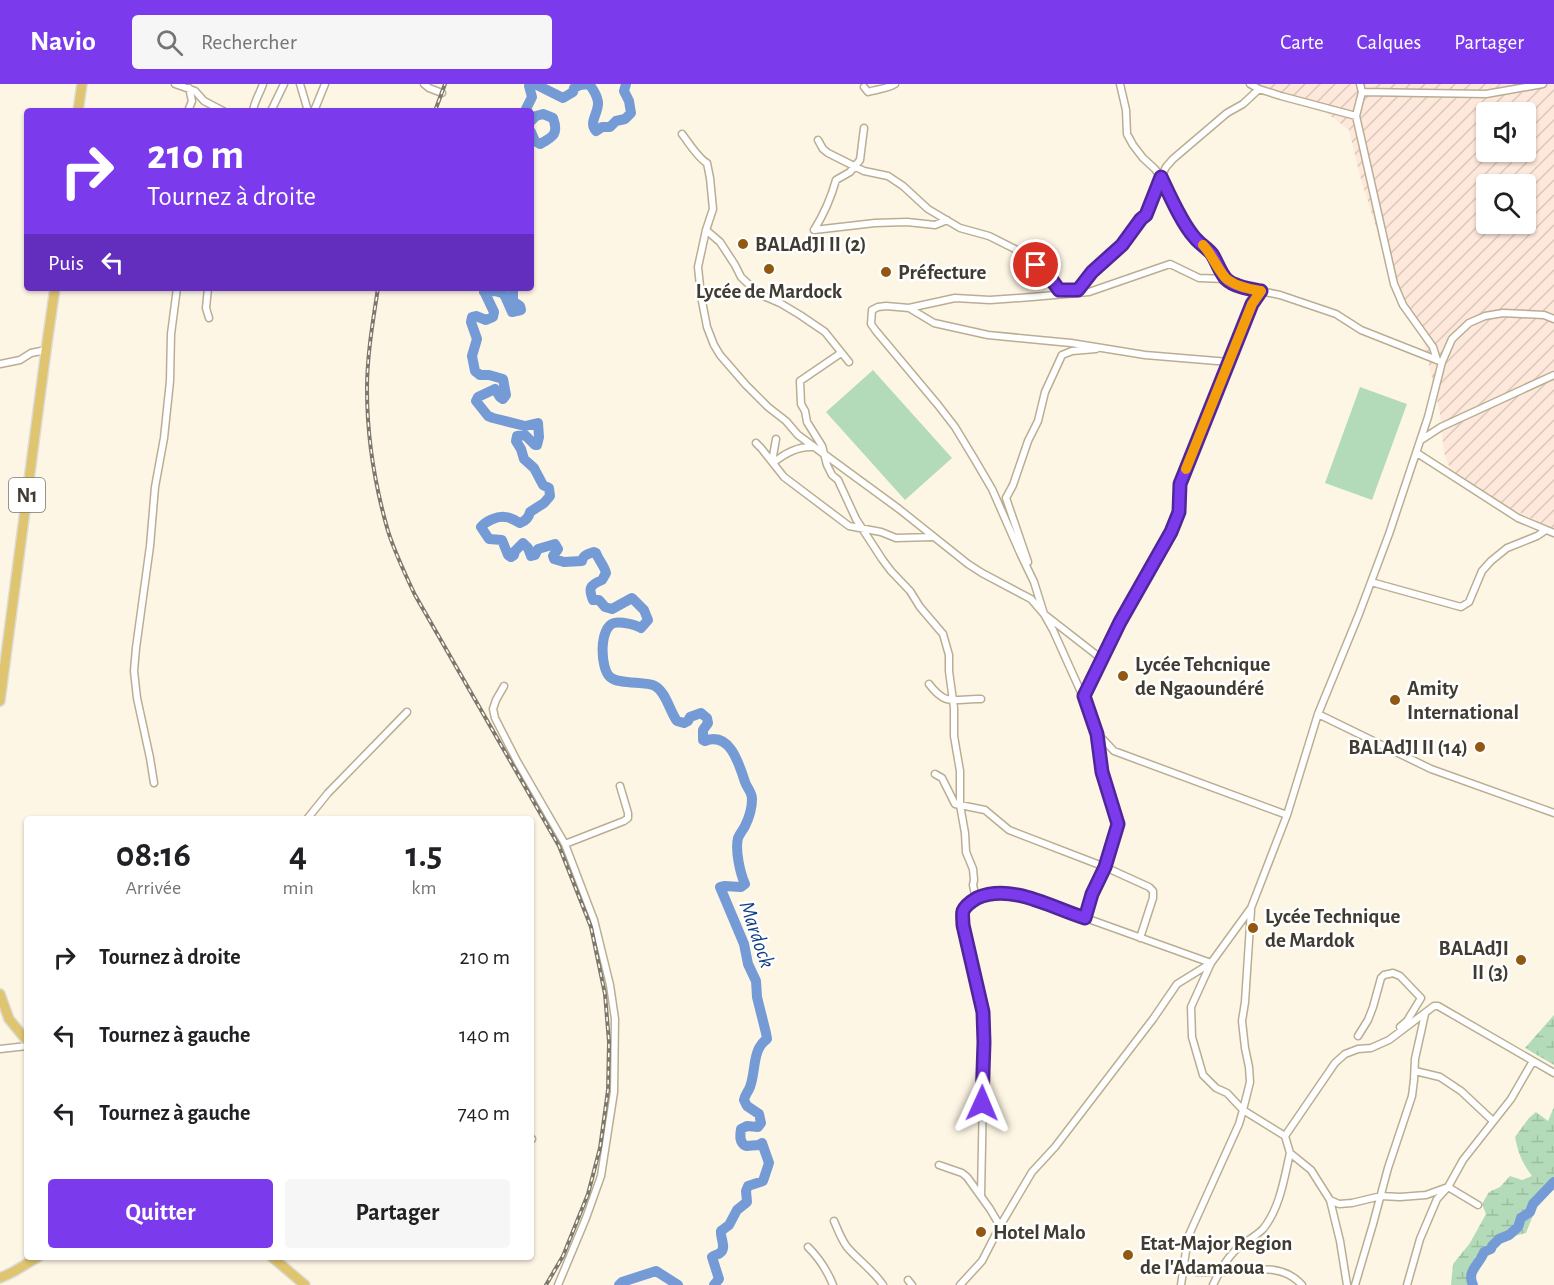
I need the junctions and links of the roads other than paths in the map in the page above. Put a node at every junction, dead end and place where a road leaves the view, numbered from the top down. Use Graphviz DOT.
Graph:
graph roads {
  1 [pos="82,84"];
  2 [pos="175,84"];
  3 [pos="263,84"];
  4 [pos="284,84"];
  5 [pos="300,84"];
  6 [pos="325,84"];
  7 [pos="424,84"];
  8 [pos="895,84"];
  9 [pos="1119,84"];
  10 [pos="1250,84"];
  11 [pos="1360,84"];
  12 [pos="1543,84"];
  13 [pos="864,87"];
  14 [pos="189,88"];
  15 [pos="1258,89"];
  16 [pos="1362,92"];
  17 [pos="442,93"];
  18 [pos="78,108"];
  19 [pos="189,108"];
  20 [pos="216,108"];
  21 [pos="254,108"];
  22 [pos="272,108"];
  23 [pos="307,108"];
  24 [pos="315,108"];
  25 [pos="1356,116"];
  26 [pos="864,128"];
  27 [pos="682,134"];
  28 [pos="818,140"];
  29 [pos="855,166"];
  30 [pos="1161,177"];
  31 [pos="947,220"];
  32 [pos="706,230"];
  33 [pos="1226,279"];
  34 [pos="55,291"];
  35 [pos="177,291"];
  36 [pos="208,291"];
  37 [pos="1261,291"];
  38 [pos="909,308"];
  39 [pos="209,318"];
  40 [pos="1554,319"];
  41 [pos="1106,348"];
  42 [pos="46,350"];
  43 [pos="841,353"];
  44 [pos="1439,361"];
  45 [pos="849,362"];
  46 [pos="1229,362"];
  47 [pos="0,364"];
  48 [pos="1554,375"];
  49 [pos="776,439"];
  50 [pos="1421,441"];
  51 [pos="756,444"];
  52 [pos="814,447"];
  53 [pos="1417,453"];
  54 [pos="824,454"];
  55 [pos="774,463"];
  56 [pos="862,528"];
  57 [pos="1546,530"];
  58 [pos="1554,533"];
  59 [pos="933,537"];
  60 [pos="1034,582"];
  61 [pos="1371,582"];
  62 [pos="1044,614"];
  63 [pos="1103,660"];
  64 [pos="929,684"];
  65 [pos="504,686"];
  66 [pos="1084,696"];
  67 [pos="981,699"];
  68 [pos="953,700"];
  69 [pos="0,702"];
  70 [pos="407,712"];
  71 [pos="1318,714"];
  72 [pos="1097,734"];
  73 [pos="935,774"];
  74 [pos="154,783"];
  75 [pos="620,786"];
  76 [pos="960,805"];
  77 [pos="1554,813"];
  78 [pos="1287,815"];
  79 [pos="309,816"];
  80 [pos="565,844"];
  81 [pos="1105,867"];
  82 [pos="976,899"];
  83 [pos="1251,908"];
  84 [pos="1085,918"];
  85 [pos="1140,938"];
  86 [pos="1211,963"];
  87 [pos="0,994"];
  88 [pos="1425,1013"];
  89 [pos="0,1015"];
  90 [pos="9,1019"];
  91 [pos="1358,1036"];
  92 [pos="24,1037"];
  93 [pos="1389,1040"];
  94 [pos="24,1046"];
  95 [pos="0,1049"];
  96 [pos="1533,1061"];
  97 [pos="1415,1071"];
  98 [pos="1554,1073"];
  99 [pos="1243,1110"];
  100 [pos="1493,1121"];
  101 [pos="1285,1136"];
  102 [pos="1290,1153"];
  103 [pos="939,1165"];
  104 [pos="1448,1187"];
  105 [pos="981,1196"];
  106 [pos="1381,1196"];
  107 [pos="1330,1200"];
  108 [pos="1478,1205"];
  109 [pos="834,1221"];
  110 [pos="1000,1226"];
  111 [pos="808,1247"];
  112 [pos="33,1260"];
  113 [pos="276,1260"];
  114 [pos="1182,1271"];
  115 [pos="1219,1273"];
  116 [pos="0,1278"];
  117 [pos="305,1285"];
  118 [pos="558,1285"];
  119 [pos="833,1285"];
  120 [pos="883,1285"];
  121 [pos="960,1285"];
  122 [pos="1181,1285"];
  123 [pos="1213,1285"];
  124 [pos="1302,1285"];
  125 [pos="1347,1285"];
  126 [pos="1355,1285"];
  127 [pos="1407,1285"];
  1 -- 18 [label="highway"];
  2 -- 14 [label="street"];
  3 -- 21 [label="street"];
  4 -- 22 [label="street"];
  5 -- 23 [label="street"];
  6 -- 24 [label="street"];
  7 -- 17 [label="street"];
  8 -- 13 [label="street"];
  9 -- 30 [label="street"];
  10 -- 15 [label="street"];
  11 -- 16 [label="street"];
  12 -- 16 [label="street"];
  14 -- 19 [label="street"];
  14 -- 20 [label="street"];
  15 -- 25 [label="street"];
  15 -- 30 [label="street"];
  16 -- 25 [label="street"];
  25 -- 44 [label="street"];
  26 -- 29 [label="street"];
  27 -- 32 [label="street"];
  28 -- 29 [label="street"];
  29 -- 31 [label="street"];
  29 -- 31 [label="street"];
  30 -- 31 [label="street"];
  30 -- 33 [label="street"];
  32 -- 43 [label="street"];
  32 -- 52 [label="street"];
  33 -- 37 [label="street"];
  33 -- 38 [label="street"];
  34 -- 42 [label="highway, N1"];
  35 -- 74 [label="street"];
  36 -- 39 [label="street"];
  37 -- 44 [label="street"];
  37 -- 46 [label="street"];
  38 -- 41 [label="street"];
  38 -- 60 [label="street"];
  40 -- 44 [label="street"];
  41 -- 46 [label="street"];
  41 -- 60 [label="street"];
  42 -- 47 [label="street"];
  42 -- 69 [label="highway, N1"];
  43 -- 45 [label="street"];
  43 -- 54 [label="street"];
  44 -- 50 [label="street"];
  46 -- 63 [label="street"];
  48 -- 50 [label="street"];
  49 -- 55 [label="street"];
  50 -- 53 [label="street"];
  51 -- 55 [label="street"];
  52 -- 54 [label="street"];
  52 -- 55 [label="street"];
  53 -- 57 [label="street"];
  53 -- 61 [label="street"];
  54 -- 56 [label="street"];
  54 -- 59 [label="street"];
  55 -- 56 [label="street"];
  56 -- 59 [label="street"];
  56 -- 68 [label="street"];
  57 -- 58 [label="street"];
  57 -- 61 [label="street"];
  59 -- 62 [label="street"];
  60 -- 62 [label="street"];
  61 -- 71 [label="street"];
  62 -- 63 [label="street"];
  62 -- 66 [label="street"];
  63 -- 66 [label="street"];
  64 -- 68 [label="street"];
  65 -- 80 [label="street"];
  66 -- 72 [label="street"];
  67 -- 68 [label="street"];
  68 -- 76 [label="street"];
  70 -- 79 [label="street"];
  71 -- 77 [label="street"];
  71 -- 78 [label="street"];
  72 -- 78 [label="street"];
  72 -- 81 [label="street"];
  73 -- 76 [label="street"];
  75 -- 80 [label="street"];
  76 -- 81 [label="street"];
  76 -- 82 [label="street"];
  78 -- 83 [label="street"];
  80 -- 118 [label="street"];
  81 -- 84 [label="street"];
  81 -- 85 [label="street"];
  82 -- 84 [label="street"];
  82 -- 105 [label="street"];
  83 -- 86 [label="street"];
  83 -- 99 [label="street"];
  84 -- 85 [label="street"];
  85 -- 86 [label="street"];
  86 -- 99 [label="street"];
  86 -- 110 [label="street"];
  87 -- 90 [label="highway"];
  88 -- 93 [label="street"];
  88 -- 96 [label="street"];
  88 -- 97 [label="street"];
  89 -- 90 [label="street"];
  90 -- 92 [label="highway"];
  91 -- 93 [label="street"];
  93 -- 101 [label="street"];
  94 -- 95 [label="street"];
  96 -- 98 [label="street"];
  96 -- 100 [label="street"];
  97 -- 100 [label="street"];
  97 -- 106 [label="street"];
  99 -- 101 [label="street"];
  99 -- 114 [label="street"];
  100 -- 104 [label="street"];
  101 -- 102 [label="street"];
  102 -- 107 [label="street"];
  102 -- 115 [label="street"];
  103 -- 105 [label="street"];
  104 -- 106 [label="street"];
  104 -- 108 [label="street"];
  104 -- 127 [label="street"];
  105 -- 110 [label="street"];
  106 -- 107 [label="street"];
  106 -- 126 [label="street"];
  107 -- 125 [label="street"];
  109 -- 120 [label="street"];
  110 -- 121 [label="street"];
  111 -- 119 [label="street"];
  112 -- 116 [label="highway"];
  113 -- 117 [label="highway"];
  114 -- 115 [label="street"];
  114 -- 122 [label="street"];
  115 -- 123 [label="street"];
  115 -- 124 [label="street"];
}
